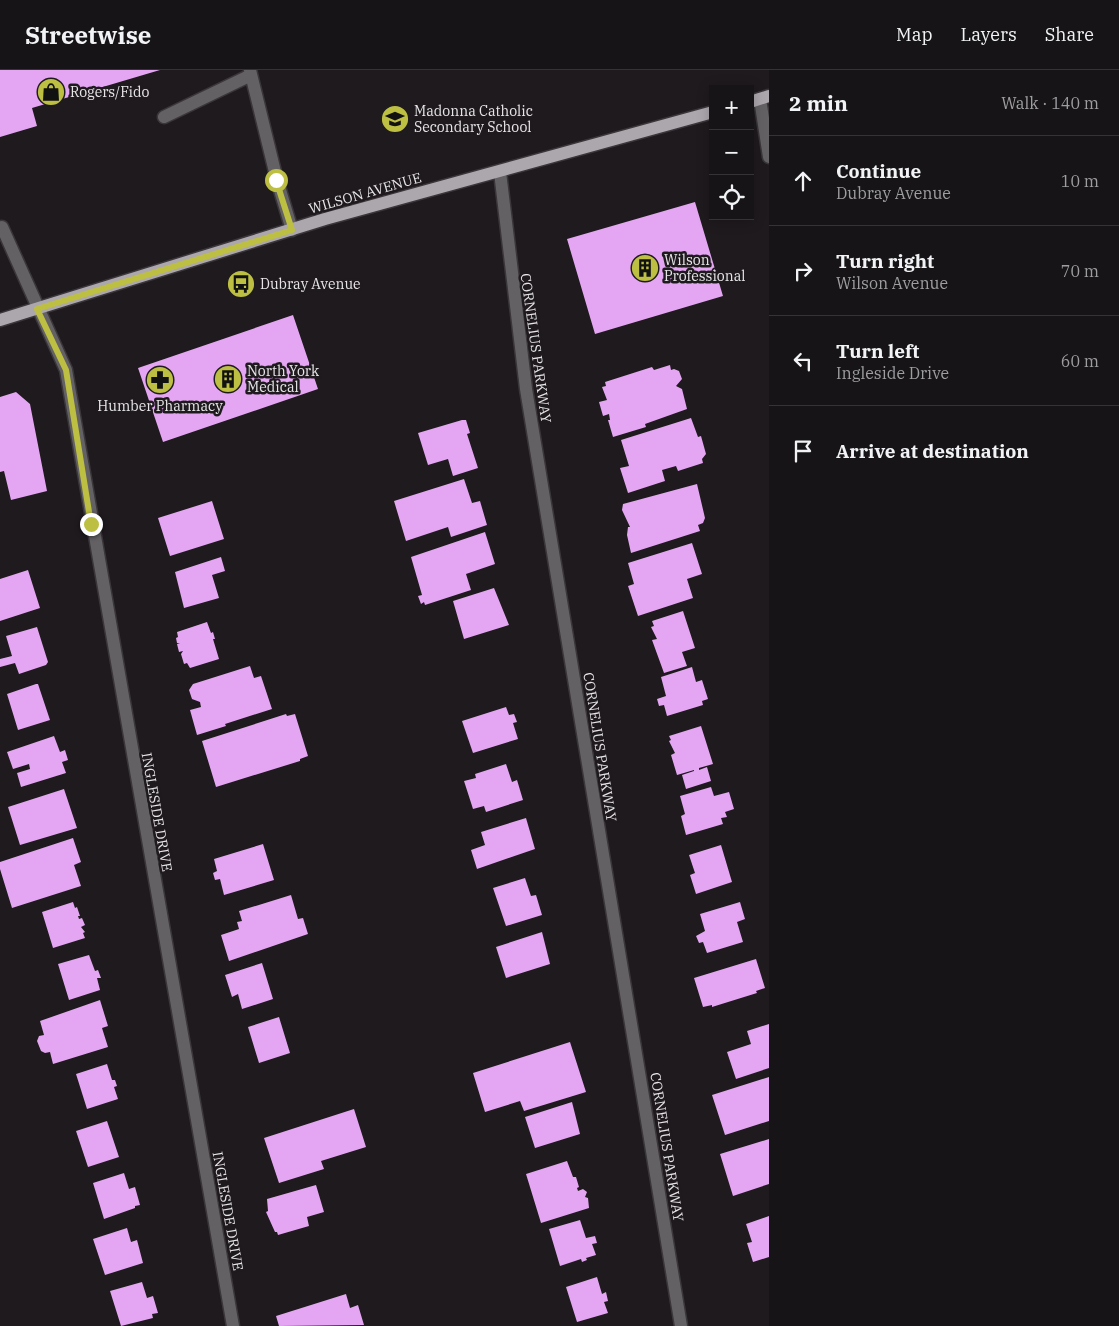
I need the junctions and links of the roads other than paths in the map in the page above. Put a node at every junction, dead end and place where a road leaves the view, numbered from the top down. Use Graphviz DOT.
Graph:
graph roads {
  1 [pos="251,73"];
  2 [pos="760,99"];
  3 [pos="709,113"];
  4 [pos="164,117"];
  5 [pos="769,157"];
  6 [pos="500,172"];
  7 [pos="2,227"];
  8 [pos="292,230"];
  9 [pos="37,309"];
  10 [pos="0,320"];
  11 [pos="233,1326"];
  12 [pos="682,1326"];
  1 -- 4 [label="street"];
  1 -- 8 [label="street"];
  2 -- 5 [label="street"];
  3 -- 6 [label="main road, WILSON AVENUE"];
  6 -- 8 [label="main road, WILSON AVENUE"];
  6 -- 12 [label="street, CORNELIUS PARKWAY"];
  7 -- 9 [label="street, INGLESIDE DRIVE"];
  8 -- 9 [label="main road, WILSON AVENUE"];
  9 -- 10 [label="main road, WILSON AVENUE"];
  9 -- 11 [label="street, INGLESIDE DRIVE"];
}
